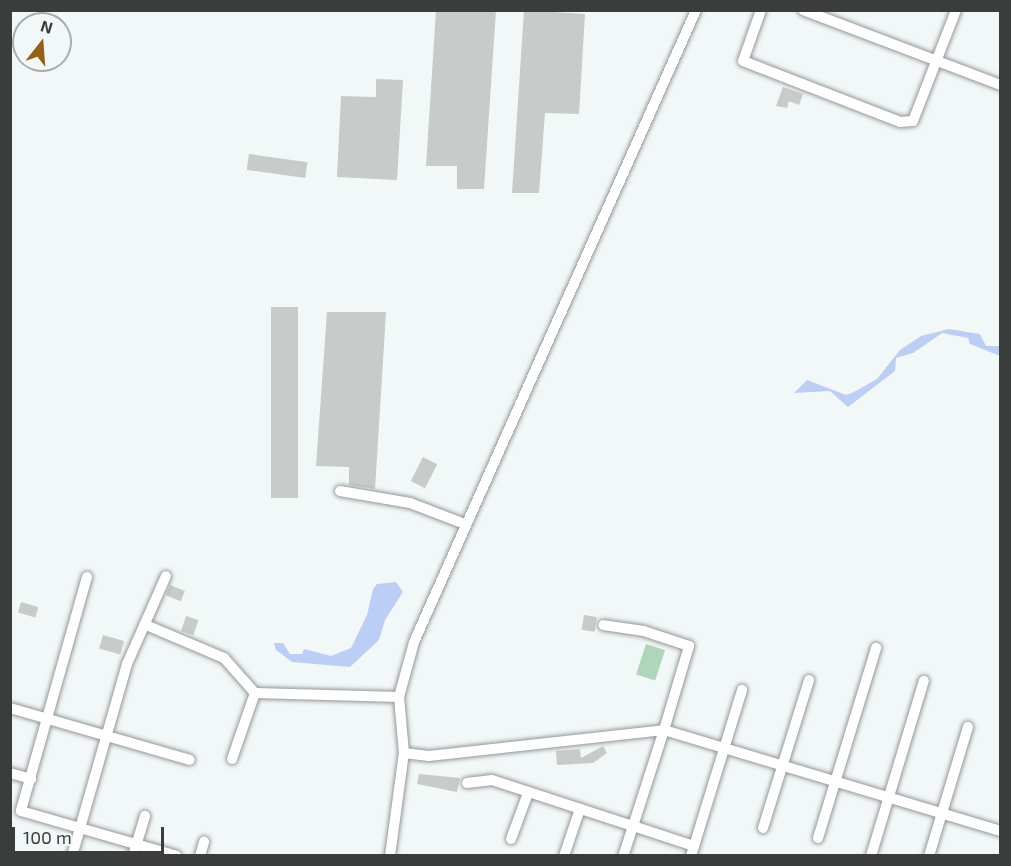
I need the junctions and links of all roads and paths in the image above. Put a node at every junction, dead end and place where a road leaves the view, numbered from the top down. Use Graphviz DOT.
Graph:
graph roads {
  1 [pos="696,10"];
  2 [pos="761,10"];
  3 [pos="803,10"];
  4 [pos="956,10"];
  5 [pos="936,62"];
  6 [pos="1000,85"];
  7 [pos="340,491"];
  8 [pos="465,524"];
  9 [pos="166,576"];
  10 [pos="87,577"];
  11 [pos="146,625"];
  12 [pos="603,625"];
  13 [pos="876,648"];
  14 [pos="809,680"];
  15 [pos="924,681"];
  16 [pos="742,690"];
  17 [pos="255,693"];
  18 [pos="399,697"];
  19 [pos="10,708"];
  20 [pos="48,718"];
  21 [pos="968,727"];
  22 [pos="664,730"];
  23 [pos="104,736"];
  24 [pos="725,746"];
  25 [pos="404,753"];
  26 [pos="232,759"];
  27 [pos="190,760"];
  28 [pos="782,764"];
  29 [pos="10,773"];
  30 [pos="31,778"];
  31 [pos="836,781"];
  32 [pos="467,783"];
  33 [pos="528,793"];
  34 [pos="889,795"];
  35 [pos="580,809"];
  36 [pos="942,812"];
  37 [pos="145,816"];
  38 [pos="633,826"];
  39 [pos="80,827"];
  40 [pos="763,828"];
  41 [pos="1000,831"];
  42 [pos="818,838"];
  43 [pos="511,839"];
  44 [pos="204,842"];
  45 [pos="137,844"];
  46 [pos="692,851"];
  47 [pos="72,855"];
  48 [pos="133,855"];
  49 [pos="177,855"];
  50 [pos="200,855"];
  51 [pos="390,855"];
  52 [pos="564,855"];
  53 [pos="623,855"];
  54 [pos="871,855"];
  55 [pos="929,855"];
  1 -- 8 [label="street"];
  2 -- 5 [label="street"];
  3 -- 5 [label="street"];
  4 -- 5 [label="street"];
  5 -- 6 [label="street"];
  7 -- 8 [label="street"];
  8 -- 18 [label="street"];
  9 -- 11 [label="street"];
  10 -- 20 [label="street"];
  11 -- 17 [label="street"];
  11 -- 23 [label="street"];
  12 -- 22 [label="street"];
  13 -- 31 [label="street"];
  14 -- 28 [label="street"];
  15 -- 34 [label="street"];
  16 -- 24 [label="street"];
  17 -- 18 [label="street"];
  17 -- 26 [label="street"];
  18 -- 25 [label="street"];
  19 -- 20 [label="street"];
  20 -- 23 [label="street"];
  20 -- 30 [label="street"];
  21 -- 36 [label="street"];
  22 -- 24 [label="street"];
  22 -- 25 [label="street"];
  22 -- 38 [label="street"];
  23 -- 27 [label="street"];
  23 -- 39 [label="street"];
  24 -- 28 [label="street"];
  24 -- 46 [label="street"];
  25 -- 51 [label="street"];
  28 -- 31 [label="street"];
  28 -- 40 [label="street"];
  29 -- 30 [label="street"];
  30 -- 39 [label="street"];
  31 -- 34 [label="street"];
  31 -- 42 [label="street"];
  32 -- 33 [label="street"];
  33 -- 35 [label="street"];
  33 -- 43 [label="street"];
  34 -- 36 [label="street"];
  34 -- 54 [label="street"];
  35 -- 38 [label="street"];
  35 -- 52 [label="street"];
  36 -- 41 [label="street"];
  36 -- 55 [label="street"];
  37 -- 45 [label="street"];
  38 -- 46 [label="street"];
  38 -- 53 [label="street"];
  39 -- 45 [label="street"];
  39 -- 47 [label="street"];
  44 -- 50 [label="street"];
  45 -- 48 [label="street"];
  45 -- 49 [label="street"];
}
